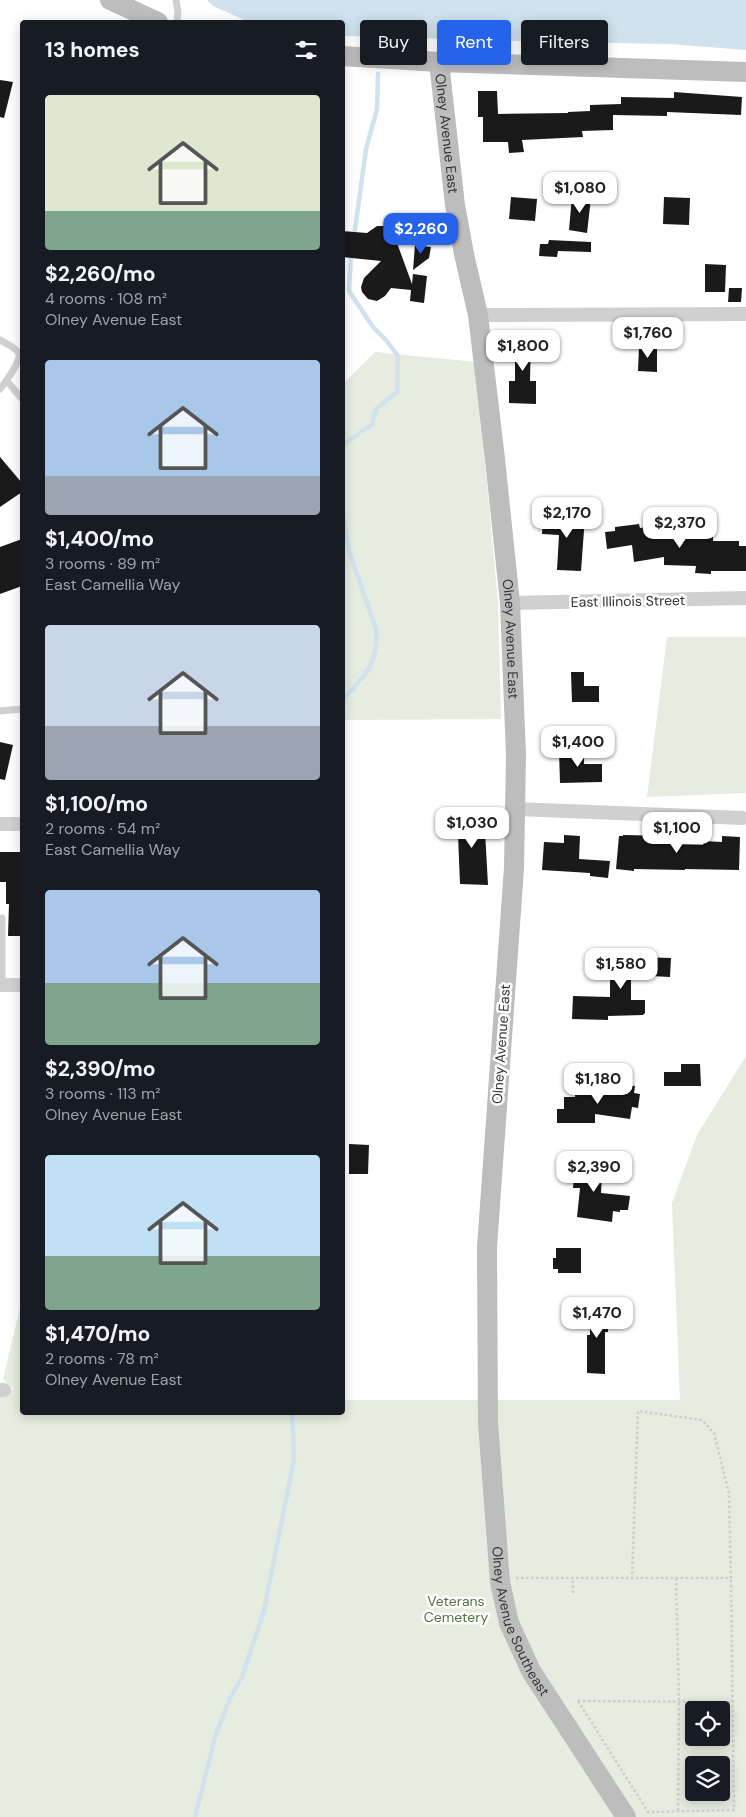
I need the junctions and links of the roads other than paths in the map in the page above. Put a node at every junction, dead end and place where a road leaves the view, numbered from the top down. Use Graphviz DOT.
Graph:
graph roads {
  1 [pos="110,0"];
  2 [pos="176,0"];
  3 [pos="154,20"];
  4 [pos="177,20"];
  5 [pos="345,56"];
  6 [pos="437,62"];
  7 [pos="511,64"];
  8 [pos="438,65"];
  9 [pos="746,72"];
  10 [pos="746,314"];
  11 [pos="478,315"];
  12 [pos="0,340"];
  13 [pos="7,381"];
  14 [pos="0,389"];
  15 [pos="20,397"];
  16 [pos="746,598"];
  17 [pos="510,603"];
  18 [pos="20,709"];
  19 [pos="0,711"];
  20 [pos="516,809"];
  21 [pos="743,818"];
  22 [pos="0,824"];
  23 [pos="20,824"];
  24 [pos="2,918"];
  25 [pos="1,985"];
  26 [pos="20,985"];
  27 [pos="487,1400"];
  28 [pos="626,1817"];
  1 -- 3 [label="main road"];
  2 -- 4 [label="lane"];
  5 -- 6 [label="main road"];
  7 -- 9 [label="main road"];
  8 -- 11 [label="main road, Olney Avenue East"];
  10 -- 11 [label="street"];
  11 -- 17 [label="main road, Olney Avenue East"];
  12 -- 13 [label="lane"];
  13 -- 14 [label="lane"];
  13 -- 15 [label="lane"];
  16 -- 17 [label="street, East Illinois Street"];
  17 -- 20 [label="main road, Olney Avenue East"];
  18 -- 19 [label="lane"];
  20 -- 21 [label="street"];
  20 -- 27 [label="main road, Olney Avenue East"];
  22 -- 23 [label="street"];
  24 -- 25 [label="lane"];
  25 -- 26 [label="street"];
  27 -- 28 [label="main road, Olney Avenue Southeast"];
}
